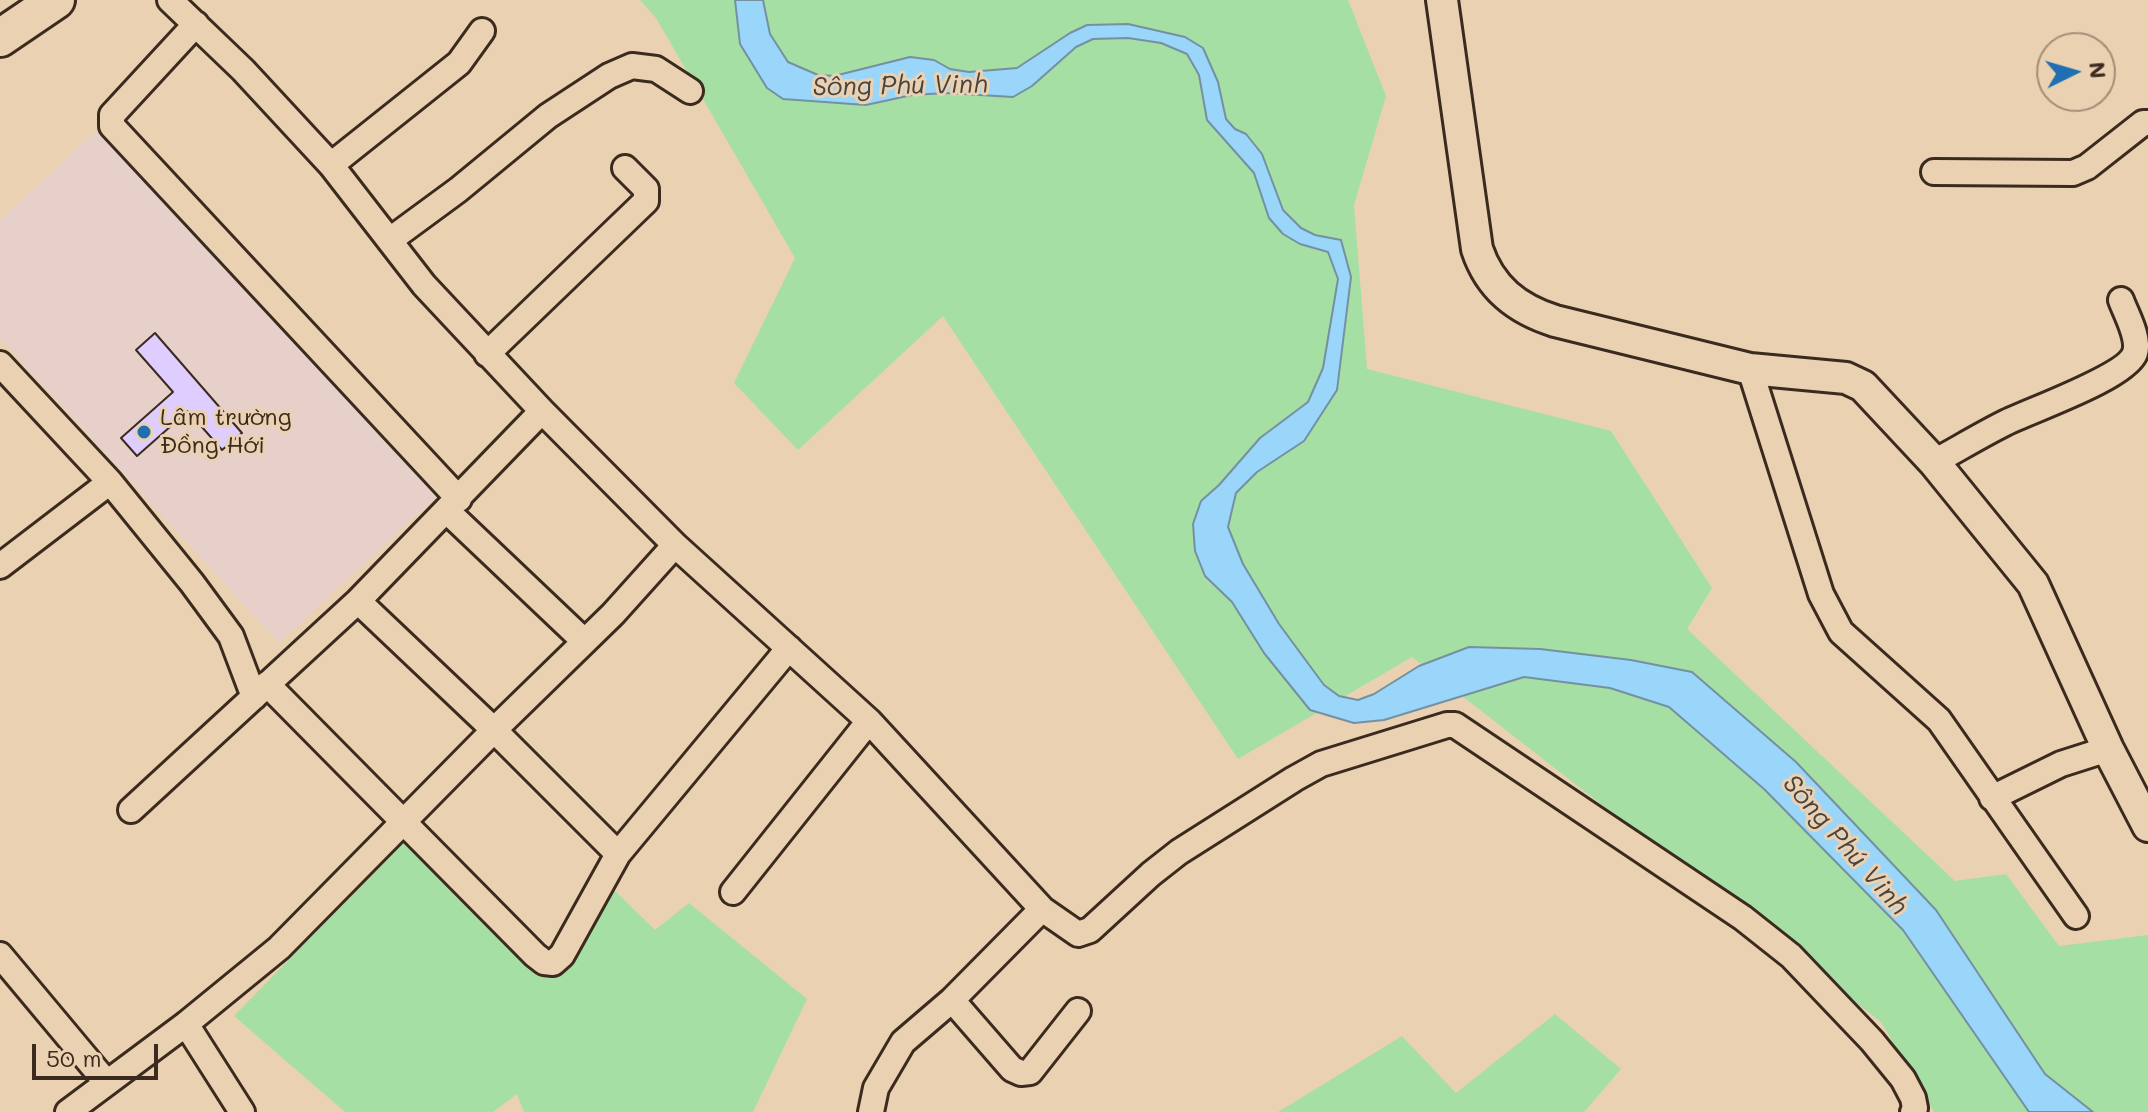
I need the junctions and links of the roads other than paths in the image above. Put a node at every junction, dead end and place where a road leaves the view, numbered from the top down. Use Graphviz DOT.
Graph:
graph roads {
  1 [pos="56,0"];
  2 [pos="170,0"];
  3 [pos="1442,0"];
  4 [pos="196,24"];
  5 [pos="482,31"];
  6 [pos="0,38"];
  7 [pos="690,91"];
  8 [pos="2148,123"];
  9 [pos="331,165"];
  10 [pos="625,168"];
  11 [pos="1934,172"];
  12 [pos="390,240"];
  13 [pos="2121,300"];
  14 [pos="487,354"];
  15 [pos="0,364"];
  16 [pos="1750,369"];
  17 [pos="542,411"];
  18 [pos="1934,462"];
  19 [pos="110,482"];
  20 [pos="453,505"];
  21 [pos="675,545"];
  22 [pos="0,566"];
  23 [pos="358,601"];
  24 [pos="584,641"];
  25 [pos="789,648"];
  26 [pos="260,690"];
  27 [pos="869,721"];
  28 [pos="494,730"];
  29 [pos="2108,749"];
  30 [pos="1992,798"];
  31 [pos="131,810"];
  32 [pos="403,822"];
  33 [pos="2148,826"];
  34 [pos="618,854"];
  35 [pos="733,892"];
  36 [pos="1042,909"];
  37 [pos="2076,916"];
  38 [pos="0,955"];
  39 [pos="952,1000"];
  40 [pos="1078,1011"];
  41 [pos="186,1024"];
  42 [pos="107,1083"];
  43 [pos="68,1112"];
  44 [pos="242,1112"];
  45 [pos="871,1112"];
  46 [pos="1913,1112"];
  1 -- 6 [label="highway"];
  2 -- 4 [label="street"];
  3 -- 16 [label="main road"];
  4 -- 9 [label="street"];
  4 -- 20 [label="street"];
  5 -- 9 [label="street"];
  7 -- 12 [label="street"];
  8 -- 11 [label="street"];
  9 -- 12 [label="street"];
  10 -- 14 [label="street"];
  12 -- 14 [label="street"];
  13 -- 18 [label="street"];
  14 -- 17 [label="street"];
  15 -- 19 [label="street"];
  16 -- 18 [label="main road"];
  16 -- 30 [label="street"];
  17 -- 20 [label="street"];
  17 -- 21 [label="street"];
  18 -- 29 [label="main road"];
  19 -- 22 [label="street"];
  19 -- 26 [label="street"];
  20 -- 23 [label="street"];
  20 -- 24 [label="street"];
  21 -- 24 [label="street"];
  21 -- 25 [label="street"];
  23 -- 26 [label="street"];
  23 -- 28 [label="street"];
  24 -- 28 [label="street"];
  25 -- 27 [label="street"];
  25 -- 34 [label="street"];
  26 -- 31 [label="street"];
  26 -- 32 [label="street"];
  27 -- 35 [label="street"];
  27 -- 36 [label="street"];
  28 -- 32 [label="street"];
  28 -- 34 [label="street"];
  29 -- 30 [label="street"];
  29 -- 33 [label="main road"];
  30 -- 37 [label="street"];
  32 -- 34 [label="street"];
  32 -- 41 [label="street"];
  36 -- 39 [label="street"];
  36 -- 46 [label="street"];
  38 -- 42 [label="street"];
  39 -- 40 [label="street"];
  39 -- 45 [label="street"];
  41 -- 42 [label="street"];
  41 -- 44 [label="street"];
  42 -- 43 [label="street"];
}
